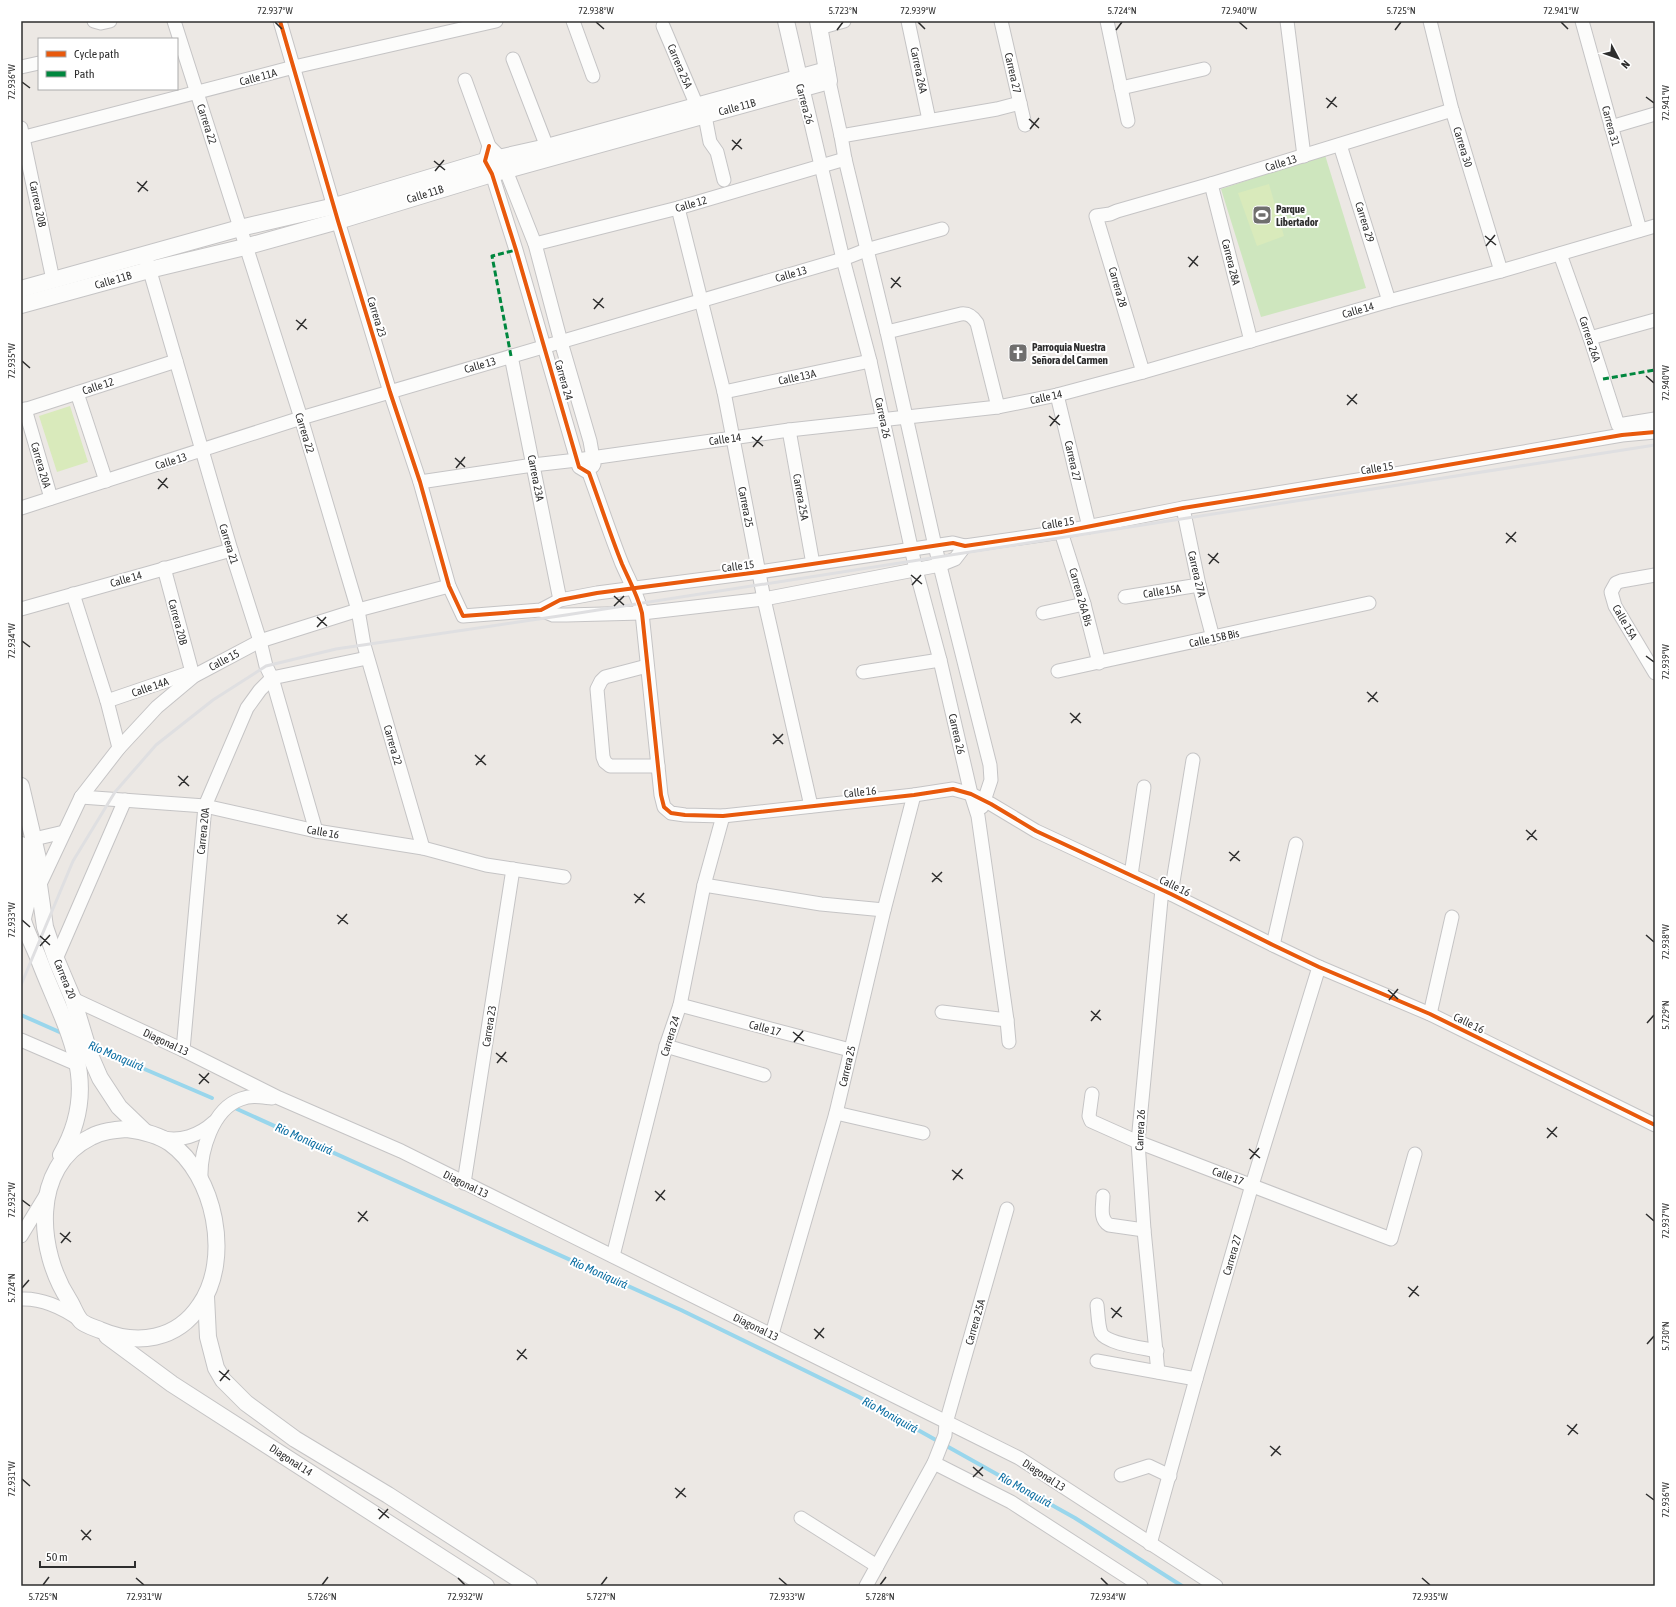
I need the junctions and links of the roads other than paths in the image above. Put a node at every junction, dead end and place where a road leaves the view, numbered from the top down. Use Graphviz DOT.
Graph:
graph roads {
  1 [pos="94,21"];
  2 [pos="110,21"];
  3 [pos="174,21"];
  4 [pos="280,21"];
  5 [pos="496,21"];
  6 [pos="573,21"];
  7 [pos="786,21"];
  8 [pos="844,21"];
  9 [pos="908,21"];
  10 [pos="1001,21"];
  11 [pos="1107,21"];
  12 [pos="1287,21"];
  13 [pos="1430,21"];
  14 [pos="1582,21"];
  15 [pos="819,24"];
  16 [pos="664,26"];
  17 [pos="513,59"];
  18 [pos="38,63"];
  19 [pos="21,67"];
  20 [pos="294,67"];
  21 [pos="1204,69"];
  22 [pos="593,76"];
  23 [pos="828,76"];
  24 [pos="465,80"];
  25 [pos="800,83"];
  26 [pos="1121,88"];
  27 [pos="197,93"];
  28 [pos="1020,103"];
  29 [pos="1452,110"];
  30 [pos="701,111"];
  31 [pos="1655,114"];
  32 [pos="929,120"];
  33 [pos="1128,121"];
  34 [pos="1025,125"];
  35 [pos="1611,127"];
  36 [pos="22,135"];
  37 [pos="841,136"];
  38 [pos="1340,145"];
  39 [pos="547,147"];
  40 [pos="1304,156"];
  41 [pos="845,159"];
  42 [pos="821,165"];
  43 [pos="496,166"];
  44 [pos="724,180"];
  45 [pos="1211,184"];
  46 [pos="678,208"];
  47 [pos="336,214"];
  48 [pos="1110,214"];
  49 [pos="1655,226"];
  50 [pos="240,228"];
  51 [pos="942,229"];
  52 [pos="1640,230"];
  53 [pos="535,244"];
  54 [pos="245,247"];
  55 [pos="866,250"];
  56 [pos="1560,254"];
  57 [pos="843,259"];
  58 [pos="147,263"];
  59 [pos="1501,271"];
  60 [pos="53,280"];
  61 [pos="21,289"];
  62 [pos="701,300"];
  63 [pos="1389,301"];
  64 [pos="21,306"];
  65 [pos="1655,320"];
  66 [pos="887,332"];
  67 [pos="1590,338"];
  68 [pos="1251,341"];
  69 [pos="561,342"];
  70 [pos="544,346"];
  71 [pos="511,356"];
  72 [pos="176,361"];
  73 [pos="870,361"];
  74 [pos="1143,372"];
  75 [pos="77,392"];
  76 [pos="390,392"];
  77 [pos="724,392"];
  78 [pos="1058,395"];
  79 [pos="998,407"];
  80 [pos="23,410"];
  81 [pos="906,417"];
  82 [pos="301,418"];
  83 [pos="1655,419"];
  84 [pos="883,420"];
  85 [pos="789,430"];
  86 [pos="1655,432"];
  87 [pos="732,438"];
  88 [pos="202,451"];
  89 [pos="593,458"];
  90 [pos="577,460"];
  91 [pos="533,465"];
  92 [pos="589,473"];
  93 [pos="106,481"];
  94 [pos="420,482"];
  95 [pos="51,498"];
  96 [pos="21,508"];
  97 [pos="1183,508"];
  98 [pos="1089,527"];
  99 [pos="1061,532"];
  100 [pos="935,546"];
  101 [pos="966,546"];
  102 [pos="231,550"];
  103 [pos="912,550"];
  104 [pos="813,564"];
  105 [pos="940,565"];
  106 [pos="164,568"];
  107 [pos="916,570"];
  108 [pos="759,572"];
  109 [pos="1655,574"];
  110 [pos="1199,585"];
  111 [pos="449,586"];
  112 [pos="632,589"];
  113 [pos="73,594"];
  114 [pos="1125,597"];
  115 [pos="764,598"];
  116 [pos="560,600"];
  117 [pos="1369,603"];
  118 [pos="1084,604"];
  119 [pos="21,609"];
  120 [pos="358,610"];
  121 [pos="540,610"];
  122 [pos="642,613"];
  123 [pos="1043,613"];
  124 [pos="464,616"];
  125 [pos="1213,638"];
  126 [pos="260,641"];
  127 [pos="367,658"];
  128 [pos="940,660"];
  129 [pos="1099,662"];
  130 [pos="648,666"];
  131 [pos="1058,671"];
  132 [pos="863,672"];
  133 [pos="1655,673"];
  134 [pos="193,674"];
  135 [pos="272,678"];
  136 [pos="107,701"];
  137 [pos="118,748"];
  138 [pos="1193,760"];
  139 [pos="658,766"];
  140 [pos="21,786"];
  141 [pos="1144,787"];
  142 [pos="971,794"];
  143 [pos="914,795"];
  144 [pos="81,797"];
  145 [pos="125,800"];
  146 [pos="984,800"];
  147 [pos="205,806"];
  148 [pos="811,806"];
  149 [pos="664,807"];
  150 [pos="723,816"];
  151 [pos="978,816"];
  152 [pos="316,831"];
  153 [pos="64,832"];
  154 [pos="28,842"];
  155 [pos="1296,844"];
  156 [pos="424,848"];
  157 [pos="513,869"];
  158 [pos="1131,875"];
  159 [pos="564,876"];
  160 [pos="39,885"];
  161 [pos="704,885"];
  162 [pos="1167,892"];
  163 [pos="884,910"];
  164 [pos="1452,917"];
  165 [pos="22,922"];
  166 [pos="1272,945"];
  167 [pos="56,959"];
  168 [pos="1319,967"];
  169 [pos="73,999"];
  170 [pos="680,1005"];
  171 [pos="942,1012"];
  172 [pos="1430,1014"];
  173 [pos="72,1020"];
  174 [pos="1006,1020"];
  175 [pos="21,1040"];
  176 [pos="1009,1042"];
  177 [pos="666,1046"];
  178 [pos="183,1050"];
  179 [pos="850,1050"];
  180 [pos="82,1057"];
  181 [pos="764,1075"];
  182 [pos="1092,1094"];
  183 [pos="279,1098"];
  184 [pos="836,1113"];
  185 [pos="218,1118"];
  186 [pos="1655,1125"];
  187 [pos="923,1133"];
  188 [pos="151,1134"];
  189 [pos="1138,1142"];
  190 [pos="1414,1154"];
  191 [pos="54,1173"];
  192 [pos="201,1179"];
  193 [pos="464,1183"];
  194 [pos="1252,1185"];
  195 [pos="48,1192"];
  196 [pos="1103,1196"];
  197 [pos="1007,1209"];
  198 [pos="1144,1230"];
  199 [pos="21,1236"];
  200 [pos="613,1256"];
  201 [pos="206,1297"];
  202 [pos="21,1299"];
  203 [pos="1097,1305"];
  204 [pos="81,1321"];
  205 [pos="98,1329"];
  206 [pos="772,1334"];
  207 [pos="1157,1351"];
  208 [pos="1097,1361"];
  209 [pos="1158,1372"];
  210 [pos="1196,1380"];
  211 [pos="946,1429"];
  212 [pos="936,1458"];
  213 [pos="1121,1475"];
  214 [pos="1170,1476"];
  215 [pos="801,1518"];
  216 [pos="1150,1544"];
  217 [pos="877,1566"];
  218 [pos="486,1586"];
  219 [pos="528,1586"];
  220 [pos="866,1586"];
  221 [pos="1141,1586"];
  222 [pos="1216,1586"];
  1 -- 2 [label="street"];
  3 -- 27 [label="street, Carrera 22"];
  4 -- 20 [label="street, Carrera 23"];
  5 -- 20 [label="street, Calle 11A"];
  6 -- 22 [label="street"];
  7 -- 25 [label="street, Carrera 26"];
  8 -- 15 [label="street"];
  9 -- 32 [label="street, Carrera 26A"];
  10 -- 28 [label="street, Carrera 27"];
  11 -- 26 [label="street"];
  12 -- 40 [label="street"];
  13 -- 29 [label="street, Carrera 30"];
  14 -- 35 [label="street, Carrera 31"];
  15 -- 23 [label="street, Carrera 26"];
  16 -- 30 [label="street, Carrera 25A"];
  17 -- 39 [label="street"];
  18 -- 19 [label="street"];
  20 -- 27 [label="street, Calle 11A"];
  20 -- 47 [label="street, Carrera 23"];
  21 -- 26 [label="street"];
  23 -- 25 [label="street, Calle 11B"];
  23 -- 37 [label="street, Carrera 26"];
  24 -- 43 [label="street, Carrera 24"];
  25 -- 30 [label="street, Calle 11B"];
  25 -- 42 [label="street, Carrera 26"];
  26 -- 33 [label="street"];
  27 -- 36 [label="street, Calle 11A"];
  27 -- 50 [label="street, Carrera 22"];
  28 -- 32 [label="street"];
  28 -- 34 [label="street, Carrera 27"];
  29 -- 38 [label="street, Calle 13"];
  29 -- 59 [label="street, Carrera 30"];
  30 -- 39 [label="street, Calle 11B"];
  30 -- 43 [label="street, Calle 11B"];
  30 -- 44 [label="street, Carrera 25A"];
  31 -- 35 [label="street"];
  32 -- 37 [label="street"];
  35 -- 52 [label="street, Carrera 31"];
  36 -- 60 [label="street, Carrera 20B"];
  37 -- 41 [label="street, Carrera 26"];
  38 -- 40 [label="street, Calle 13"];
  38 -- 63 [label="street, Carrera 29"];
  39 -- 43 [label="street, Calle 11B"];
  40 -- 45 [label="street, Calle 13"];
  41 -- 42 [label="street, Calle 12"];
  41 -- 55 [label="street, Carrera 26"];
  42 -- 46 [label="street, Calle 12"];
  42 -- 57 [label="street, Carrera 26"];
  43 -- 47 [label="street, Calle 11B"];
  43 -- 53 [label="street, Carrera 24"];
  43 -- 70 [label="street, Carrera 24"];
  45 -- 48 [label="street, Calle 13"];
  45 -- 68 [label="street, Carrera 28A"];
  46 -- 53 [label="street, Calle 12"];
  46 -- 62 [label="street, Carrera 25"];
  47 -- 50 [label="street, Calle 11B"];
  47 -- 54 [label="street, Calle 11B"];
  47 -- 76 [label="street, Carrera 23"];
  48 -- 74 [label="street, Carrera 28"];
  49 -- 52 [label="street, Calle 14"];
  50 -- 54 [label="street, Carrera 22"];
  50 -- 58 [label="street, Calle 11B"];
  51 -- 55 [label="street, Calle 13"];
  52 -- 56 [label="street, Calle 14"];
  53 -- 69 [label="street, Carrera 24"];
  54 -- 58 [label="street, Calle 11B"];
  54 -- 82 [label="street, Carrera 22"];
  55 -- 57 [label="street, Calle 13"];
  55 -- 66 [label="street, Carrera 26"];
  56 -- 59 [label="street, Calle 14"];
  56 -- 67 [label="street, Carrera 26A"];
  57 -- 62 [label="street, Calle 13"];
  57 -- 73 [label="street, Carrera 26"];
  58 -- 60 [label="street, Calle 11B"];
  58 -- 64 [label="street, Calle 11B"];
  58 -- 72 [label="street, Carrera 21"];
  59 -- 63 [label="street, Calle 14"];
  60 -- 61 [label="street, Calle 11B"];
  62 -- 69 [label="street, Calle 13"];
  62 -- 77 [label="street, Carrera 25"];
  63 -- 68 [label="street, Calle 14"];
  65 -- 67 [label="street"];
  66 -- 79 [label="street"];
  66 -- 81 [label="street, Carrera 26"];
  67 -- 83 [label="street, Carrera 26A"];
  68 -- 74 [label="street, Calle 14"];
  69 -- 70 [label="street, Calle 13"];
  69 -- 89 [label="street, Carrera 24"];
  70 -- 71 [label="street, Calle 13"];
  70 -- 90 [label="street, Carrera 24"];
  71 -- 76 [label="street, Calle 13"];
  71 -- 91 [label="street, Carrera 23A"];
  72 -- 75 [label="street, Calle 12"];
  72 -- 88 [label="street, Carrera 21"];
  73 -- 77 [label="street, Calle 13A"];
  73 -- 84 [label="street, Carrera 26"];
  74 -- 78 [label="street, Calle 14"];
  75 -- 80 [label="street, Calle 12"];
  75 -- 93 [label="street"];
  76 -- 82 [label="street, Calle 13"];
  76 -- 94 [label="street, Carrera 23"];
  77 -- 87 [label="street, Carrera 25"];
  78 -- 79 [label="street, Calle 14"];
  78 -- 98 [label="street, Carrera 27"];
  79 -- 81 [label="street, Calle 14"];
  80 -- 95 [label="street, Carrera 20A"];
  81 -- 84 [label="street, Calle 14"];
  81 -- 100 [label="street, Carrera 26"];
  82 -- 88 [label="street, Calle 13"];
  82 -- 120 [label="street, Carrera 22"];
  84 -- 85 [label="street, Calle 14"];
  84 -- 103 [label="street, Carrera 26"];
  85 -- 87 [label="street, Calle 14"];
  85 -- 104 [label="street, Carrera 25A"];
  86 -- 97 [label="street, Calle 15"];
  87 -- 89 [label="street, Calle 14"];
  87 -- 108 [label="street, Carrera 25"];
  88 -- 93 [label="street, Calle 13"];
  88 -- 102 [label="street, Carrera 21"];
  89 -- 90 [label="street, Calle 14"];
  89 -- 92 [label="street, Carrera 24"];
  90 -- 91 [label="street, Calle 14"];
  90 -- 92 [label="street, Carrera 24"];
  91 -- 94 [label="street, Calle 14"];
  91 -- 116 [label="street, Carrera 23A"];
  92 -- 112 [label="street, Carrera 24"];
  93 -- 95 [label="street, Calle 13"];
  94 -- 111 [label="street, Carrera 23"];
  95 -- 96 [label="street, Calle 13"];
  97 -- 98 [label="street, Calle 15"];
  97 -- 110 [label="street, Carrera 27A"];
  98 -- 99 [label="street, Calle 15"];
  99 -- 101 [label="street, Calle 15"];
  99 -- 118 [label="street, Carrera 26A Bis"];
  100 -- 101 [label="street, Calle 15"];
  100 -- 103 [label="street, Calle 15"];
  100 -- 105 [label="street, Carrera 26"];
  101 -- 105 [label="street, Calle 15"];
  102 -- 106 [label="street, Calle 14"];
  102 -- 126 [label="street, Carrera 21"];
  103 -- 104 [label="street, Calle 15"];
  103 -- 107 [label="street, Carrera 26"];
  104 -- 108 [label="street, Calle 15"];
  105 -- 107 [label="street, Calle 15"];
  105 -- 146 [label="street, Carrera 26"];
  106 -- 113 [label="street, Calle 14"];
  106 -- 134 [label="street, Carrera 20B"];
  107 -- 115 [label="street, Calle 15"];
  107 -- 128 [label="street, Carrera 26"];
  108 -- 112 [label="street, Calle 15"];
  108 -- 115 [label="street, Carrera 25"];
  109 -- 133 [label="street, Calle 15A"];
  110 -- 114 [label="street, Calle 15A"];
  110 -- 125 [label="street, Carrera 27A"];
  111 -- 120 [label="street, Calle 15"];
  111 -- 124 [label="street, Carrera 23"];
  112 -- 116 [label="street, Calle 15"];
  112 -- 122 [label="street, Carrera 24"];
  113 -- 119 [label="street, Calle 14"];
  113 -- 136 [label="street"];
  115 -- 122 [label="street, Calle 15"];
  115 -- 148 [label="street, Carrera 25"];
  116 -- 121 [label="street, Calle 15"];
  117 -- 125 [label="street, Calle 15B Bis"];
  118 -- 123 [label="street"];
  118 -- 129 [label="street, Carrera 26A Bis"];
  120 -- 126 [label="street, Calle 15"];
  120 -- 127 [label="street, Carrera 22"];
  121 -- 122 [label="street, Calle 15"];
  121 -- 124 [label="street, Calle 15"];
  122 -- 130 [label="street, Carrera 24"];
  125 -- 129 [label="street, Calle 15B Bis"];
  126 -- 134 [label="street, Calle 15"];
  126 -- 135 [label="street, Carrera 21"];
  127 -- 135 [label="street"];
  127 -- 156 [label="street, Carrera 22"];
  128 -- 132 [label="street"];
  128 -- 142 [label="street, Carrera 26"];
  129 -- 131 [label="street, Calle 15B Bis"];
  130 -- 139 [label="street, Carrera 24"];
  130 -- 139 [label="street"];
  134 -- 136 [label="street, Calle 14A"];
  134 -- 137 [label="street, Calle 15"];
  135 -- 147 [label="street, Carrera 20A"];
  135 -- 152 [label="street, Carrera 21"];
  136 -- 137 [label="street"];
  137 -- 144 [label="street, Calle 15"];
  138 -- 162 [label="street, Carrera 26"];
  139 -- 149 [label="street, Carrera 24"];
  140 -- 154 [label="street, Carrera 20"];
  141 -- 158 [label="street"];
  142 -- 143 [label="street, Calle 16"];
  142 -- 146 [label="street, Calle 16"];
  142 -- 151 [label="street, Carrera 26"];
  143 -- 148 [label="street, Calle 16"];
  143 -- 163 [label="street, Carrera 25"];
  144 -- 145 [label="street, Calle 16"];
  144 -- 153 [label="street, Calle 15"];
  145 -- 147 [label="street, Calle 16"];
  145 -- 167 [label="street"];
  146 -- 151 [label="street, Carrera 26"];
  146 -- 158 [label="street, Calle 16"];
  147 -- 152 [label="street, Calle 16"];
  147 -- 178 [label="street, Carrera 20A"];
  148 -- 150 [label="street, Calle 16"];
  149 -- 150 [label="street, Calle 16"];
  150 -- 161 [label="street, Carrera 24"];
  151 -- 174 [label="street, Carrera 26"];
  152 -- 156 [label="street, Calle 16"];
  153 -- 154 [label="street"];
  153 -- 160 [label="street, Calle 15"];
  154 -- 160 [label="street, Carrera 20"];
  154 -- 165 [label="street, Carrera 20"];
  155 -- 166 [label="street"];
  156 -- 157 [label="street, Calle 16"];
  157 -- 159 [label="street, Calle 16"];
  157 -- 193 [label="street, Carrera 23"];
  158 -- 162 [label="street, Calle 16"];
  160 -- 165 [label="street"];
  160 -- 167 [label="street, Carrera 20"];
  161 -- 163 [label="street"];
  161 -- 170 [label="street, Carrera 24"];
  162 -- 166 [label="street, Calle 16"];
  162 -- 189 [label="street, Carrera 26"];
  163 -- 179 [label="street, Carrera 25"];
  164 -- 172 [label="street"];
  165 -- 173 [label="street, Carrera 20"];
  166 -- 168 [label="street, Calle 16"];
  167 -- 169 [label="street, Carrera 20"];
  168 -- 172 [label="street, Calle 16"];
  168 -- 194 [label="street, Carrera 27"];
  169 -- 173 [label="street, Carrera 20"];
  169 -- 178 [label="street, Diagonal 13"];
  170 -- 177 [label="street, Carrera 24"];
  170 -- 179 [label="street, Calle 17"];
  171 -- 174 [label="street"];
  172 -- 186 [label="street, Calle 16"];
  173 -- 180 [label="street, Carrera 20"];
  174 -- 176 [label="street, Carrera 26"];
  175 -- 180 [label="street"];
  177 -- 181 [label="street"];
  177 -- 200 [label="street, Carrera 24"];
  178 -- 183 [label="street, Diagonal 13"];
  179 -- 184 [label="street, Carrera 25"];
  180 -- 188 [label="street, Carrera 20"];
  180 -- 191 [label="street, Carrera 20"];
  182 -- 189 [label="street, Calle 17"];
  183 -- 185 [label="street, Diagonal 13"];
  183 -- 193 [label="street, Diagonal 13"];
  184 -- 187 [label="street"];
  184 -- 206 [label="street, Carrera 25"];
  185 -- 188 [label="street, Diagonal 13"];
  185 -- 192 [label="street, Diagonal 13"];
  188 -- 191 [label="street"];
  188 -- 192 [label="street"];
  189 -- 194 [label="street, Calle 17"];
  189 -- 198 [label="street, Carrera 26"];
  190 -- 194 [label="street, Calle 17"];
  191 -- 195 [label="street"];
  192 -- 201 [label="street"];
  193 -- 200 [label="street, Diagonal 13"];
  194 -- 210 [label="street, Carrera 27"];
  195 -- 199 [label="street"];
  195 -- 204 [label="street"];
  196 -- 198 [label="street"];
  197 -- 211 [label="street, Carrera 25A"];
  198 -- 207 [label="street, Carrera 26"];
  200 -- 206 [label="street, Diagonal 13"];
  201 -- 205 [label="street"];
  201 -- 219 [label="street, Diagonal 14"];
  202 -- 204 [label="street"];
  203 -- 207 [label="street"];
  204 -- 205 [label="street"];
  205 -- 218 [label="street, Diagonal 14"];
  206 -- 211 [label="street, Diagonal 13"];
  207 -- 209 [label="street, Carrera 26"];
  208 -- 209 [label="street"];
  209 -- 210 [label="street"];
  210 -- 214 [label="street, Carrera 27"];
  211 -- 212 [label="street, Carrera 25A"];
  211 -- 216 [label="street, Diagonal 13"];
  212 -- 217 [label="street, Carrera 25A"];
  212 -- 221 [label="street"];
  213 -- 214 [label="street"];
  214 -- 216 [label="street, Carrera 27"];
  215 -- 217 [label="street"];
  216 -- 222 [label="street, Diagonal 13"];
  217 -- 220 [label="street, Carrera 25A"];
}
